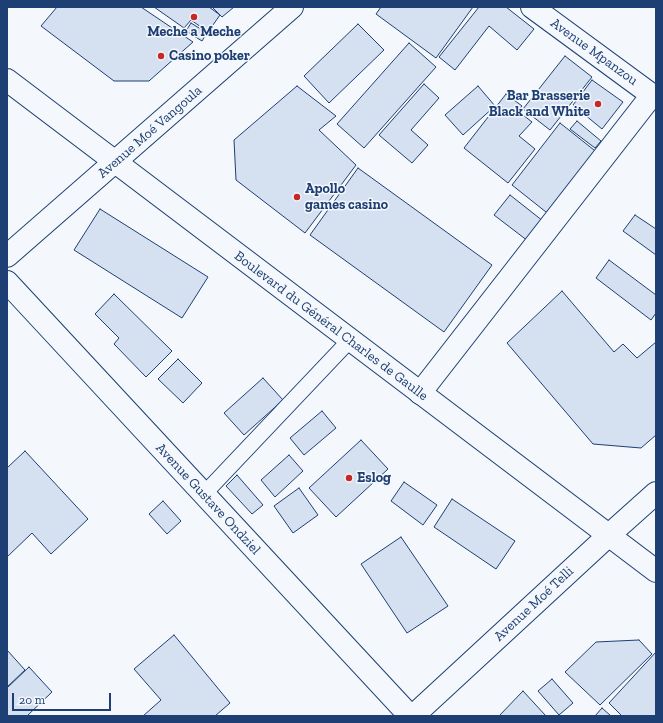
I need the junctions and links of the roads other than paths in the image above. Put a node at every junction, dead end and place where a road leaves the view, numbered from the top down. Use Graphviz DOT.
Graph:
graph roads {
  1 [pos="292,7"];
  2 [pos="532,7"];
  3 [pos="7,80"];
  4 [pos="654,96"];
  5 [pos="115,162"];
  6 [pos="7,256"];
  7 [pos="7,282"];
  8 [pos="350,340"];
  9 [pos="420,392"];
  10 [pos="656,493"];
  11 [pos="204,494"];
  12 [pos="608,535"];
  13 [pos="656,571"];
  14 [pos="410,716"];
  15 [pos="413,716"];
  1 -- 5 [label="street, Avenue Moé Vangoula"];
  2 -- 4 [label="street, Avenue Mpanzou"];
  3 -- 5 [label="street, Boulevard du Général Charles de Gaulle"];
  4 -- 9 [label="street"];
  5 -- 6 [label="street, Avenue Moé Vangoula"];
  5 -- 8 [label="street, Boulevard du Général Charles de Gaulle"];
  7 -- 11 [label="street, Avenue Gustave Ondziel"];
  8 -- 9 [label="street, Boulevard du Général Charles de Gaulle"];
  8 -- 11 [label="lane"];
  9 -- 12 [label="street, Boulevard du Général Charles de Gaulle"];
  10 -- 12 [label="street, Avenue Moé Telli"];
  11 -- 14 [label="street, Avenue Gustave Ondziel"];
  12 -- 13 [label="street, Boulevard du Général Charles de Gaulle"];
  12 -- 15 [label="street, Avenue Moé Telli"];
}
